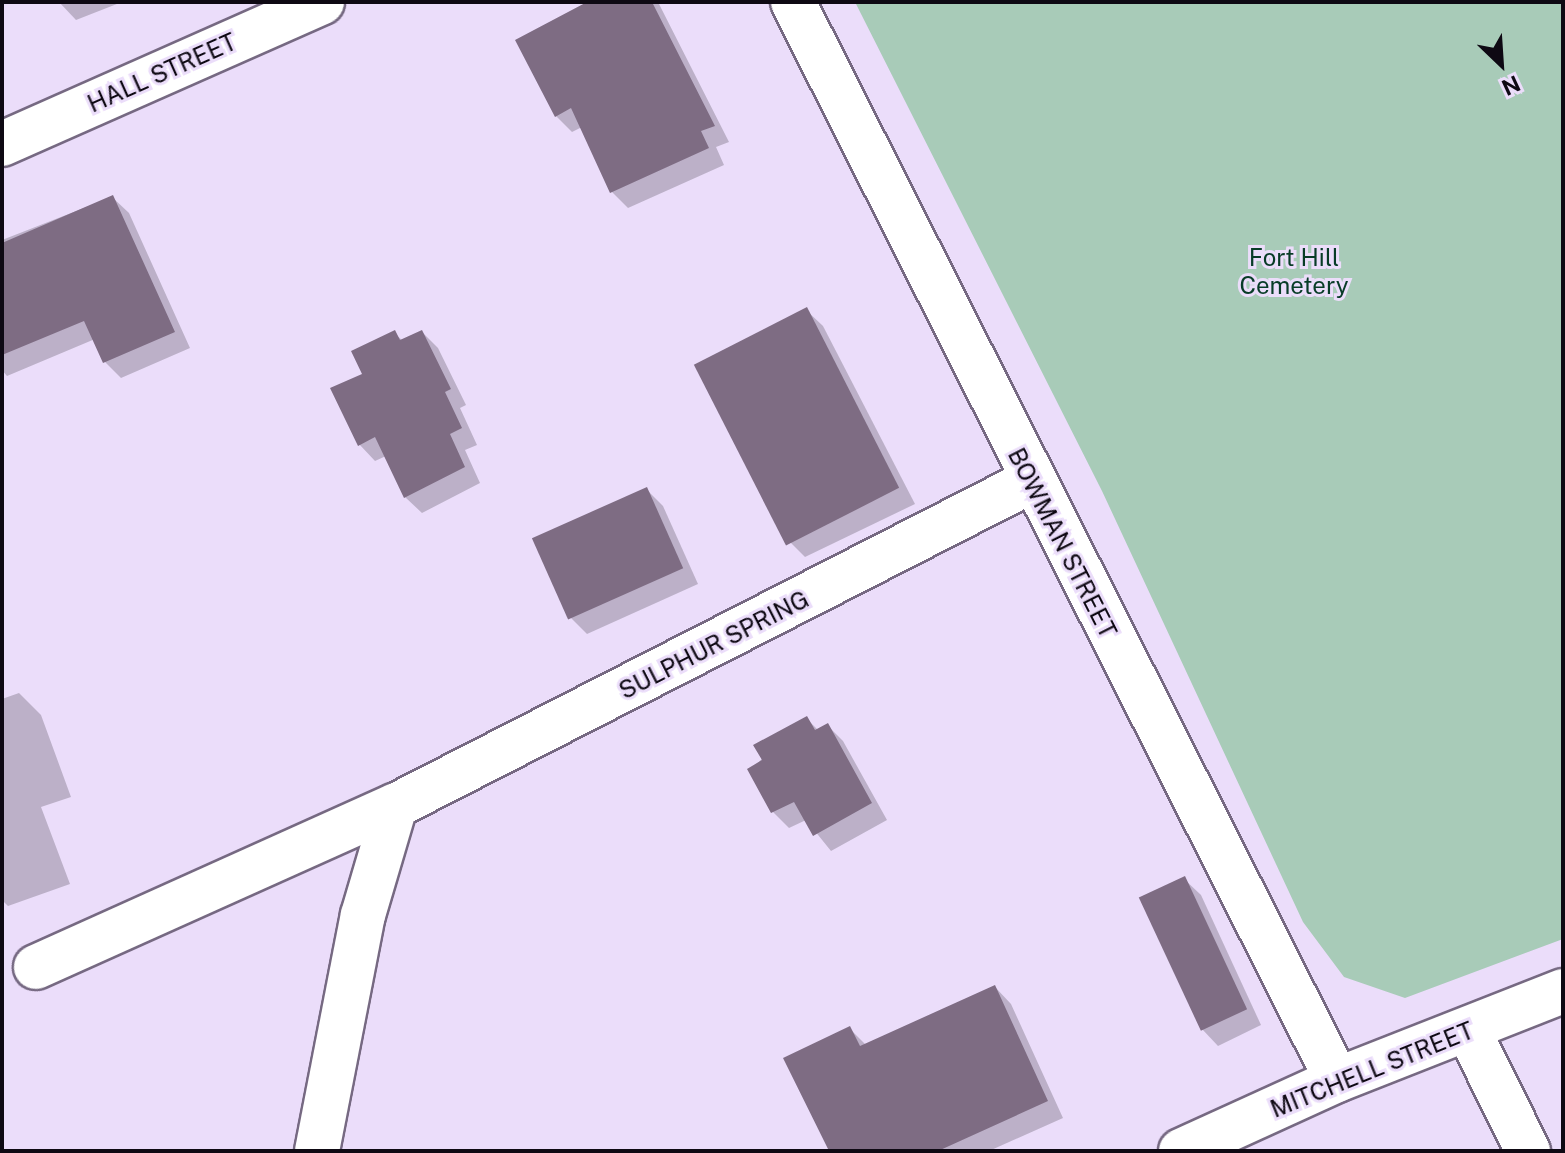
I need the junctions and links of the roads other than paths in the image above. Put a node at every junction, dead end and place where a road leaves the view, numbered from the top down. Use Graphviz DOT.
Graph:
graph roads {
  1 [pos="322,2"];
  2 [pos="793,2"];
  3 [pos="2,144"];
  4 [pos="1031,481"];
  5 [pos="395,806"];
  6 [pos="36,967"];
  7 [pos="1563,991"];
  8 [pos="1469,1032"];
  9 [pos="1337,1080"];
  10 [pos="317,1151"];
  11 [pos="1181,1151"];
  12 [pos="1528,1151"];
  1 -- 3 [label="street, HALL STREET"];
  2 -- 4 [label="street, BOWMAN STREET"];
  4 -- 5 [label="street, SULPHUR SPRING"];
  4 -- 9 [label="street, BOWMAN STREET"];
  5 -- 6 [label="street, SULPHUR SPRING"];
  5 -- 10 [label="street"];
  7 -- 8 [label="street, MITCHELL STREET"];
  8 -- 9 [label="street, MITCHELL STREET"];
  8 -- 12 [label="street"];
  9 -- 11 [label="street, MITCHELL STREET"];
}
